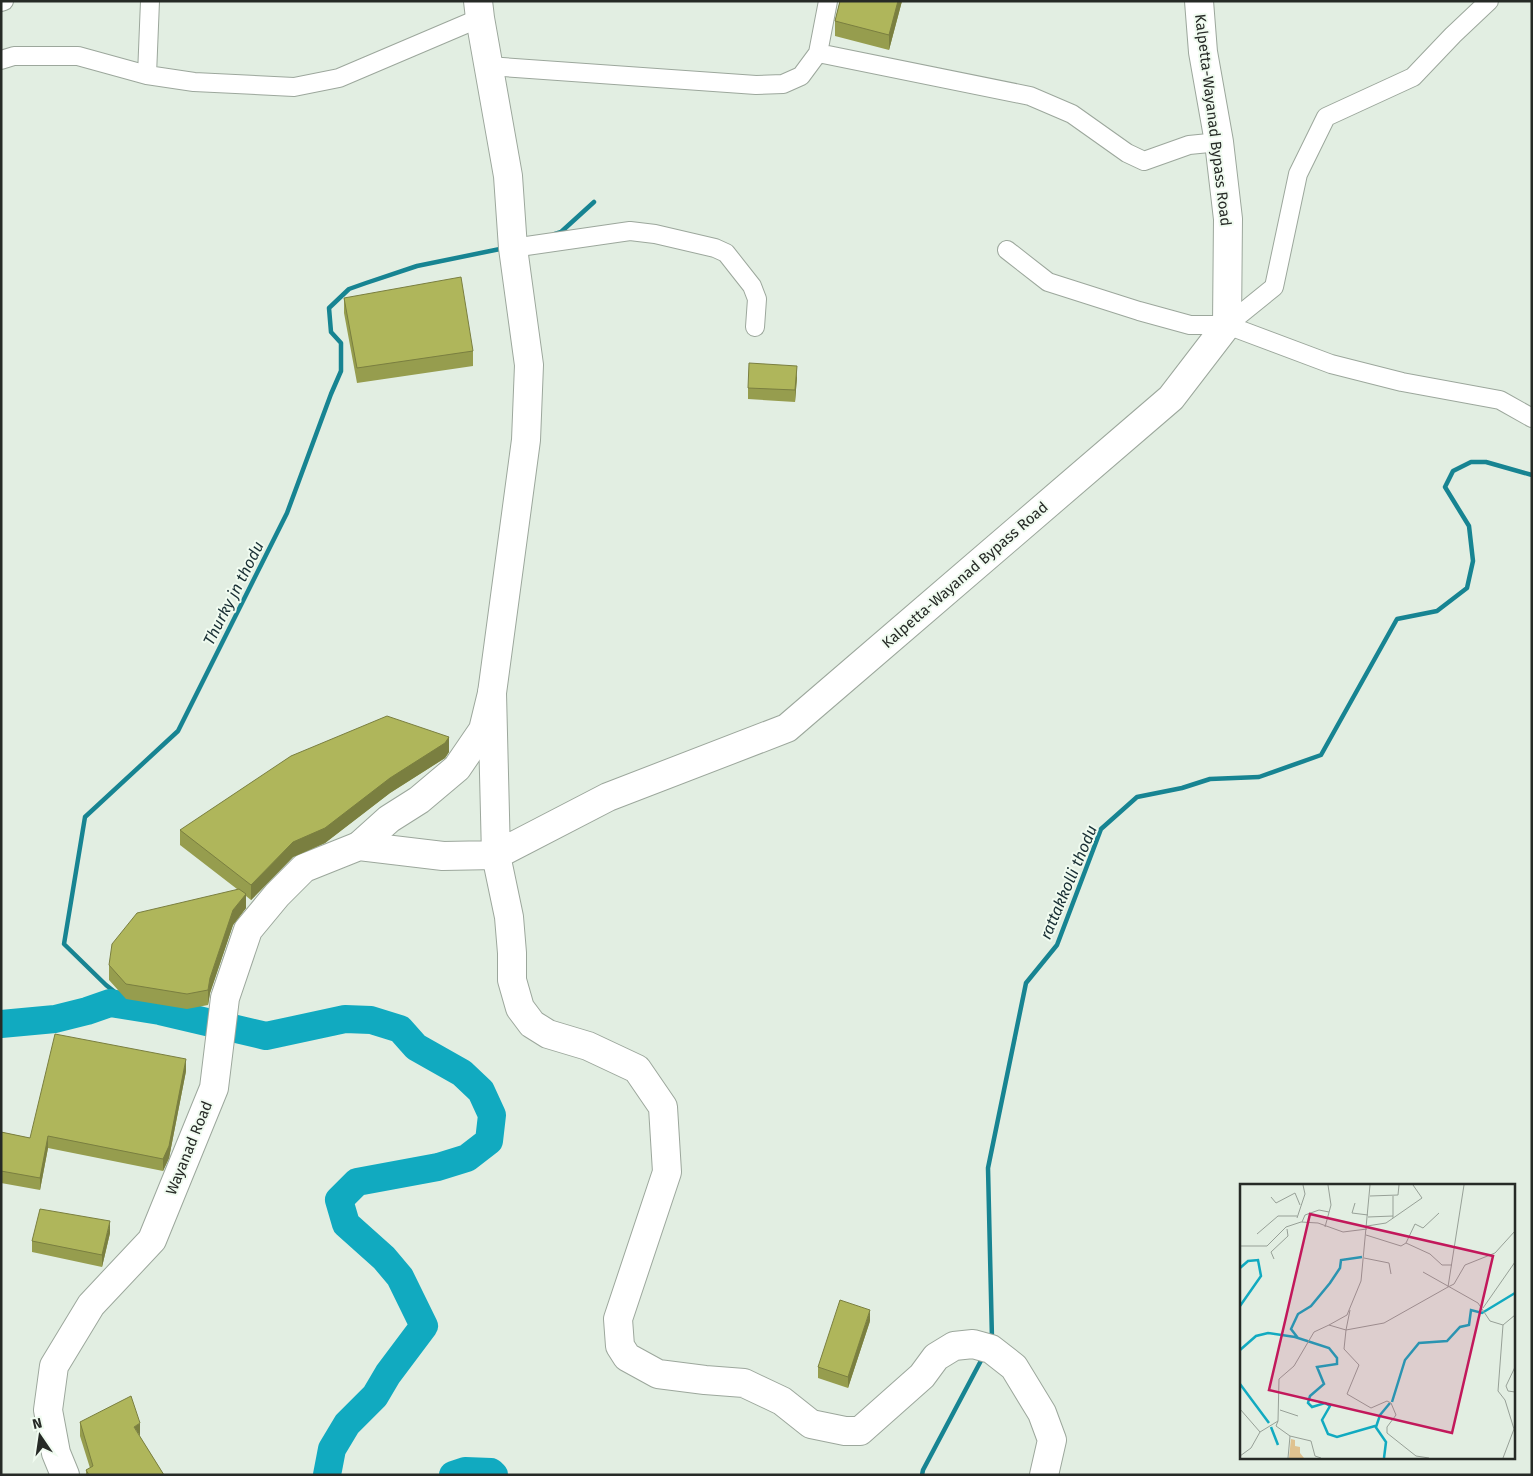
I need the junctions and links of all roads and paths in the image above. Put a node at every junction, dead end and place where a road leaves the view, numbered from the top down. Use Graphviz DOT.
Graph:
graph roads {
  1 [pos="150,1"];
  2 [pos="828,1"];
  3 [pos="1199,1"];
  4 [pos="1489,1"];
  5 [pos="479,10"];
  6 [pos="818,53"];
  7 [pos="1,60"];
  8 [pos="488,66"];
  9 [pos="147,75"];
  10 [pos="1219,142"];
  11 [pos="513,248"];
  12 [pos="1007,250"];
  13 [pos="1227,324"];
  14 [pos="755,327"];
  15 [pos="1532,418"];
  16 [pos="492,693"];
  17 [pos="359,846"];
  18 [pos="496,855"];
  19 [pos="65,1475"];
  20 [pos="1044,1475"];
  1 -- 9 [label="street"];
  2 -- 6 [label="street"];
  3 -- 10 [label="main road, Kalpetta-Wayanad Bypass Road"];
  4 -- 13 [label="street"];
  5 -- 8 [label="main road"];
  5 -- 9 [label="street"];
  6 -- 8 [label="street"];
  6 -- 10 [label="street"];
  7 -- 9 [label="street"];
  8 -- 11 [label="main road"];
  10 -- 13 [label="main road, Kalpetta-Wayanad Bypass Road"];
  11 -- 14 [label="street"];
  11 -- 16 [label="main road"];
  12 -- 13 [label="street"];
  13 -- 15 [label="street"];
  13 -- 18 [label="main road, Kalpetta-Wayanad Bypass Road"];
  16 -- 17 [label="main road"];
  16 -- 18 [label="main road"];
  17 -- 18 [label="main road, Kalpetta-Wayanad Bypass Road"];
  17 -- 19 [label="main road, Wayanad Road"];
  18 -- 20 [label="main road"];
}
